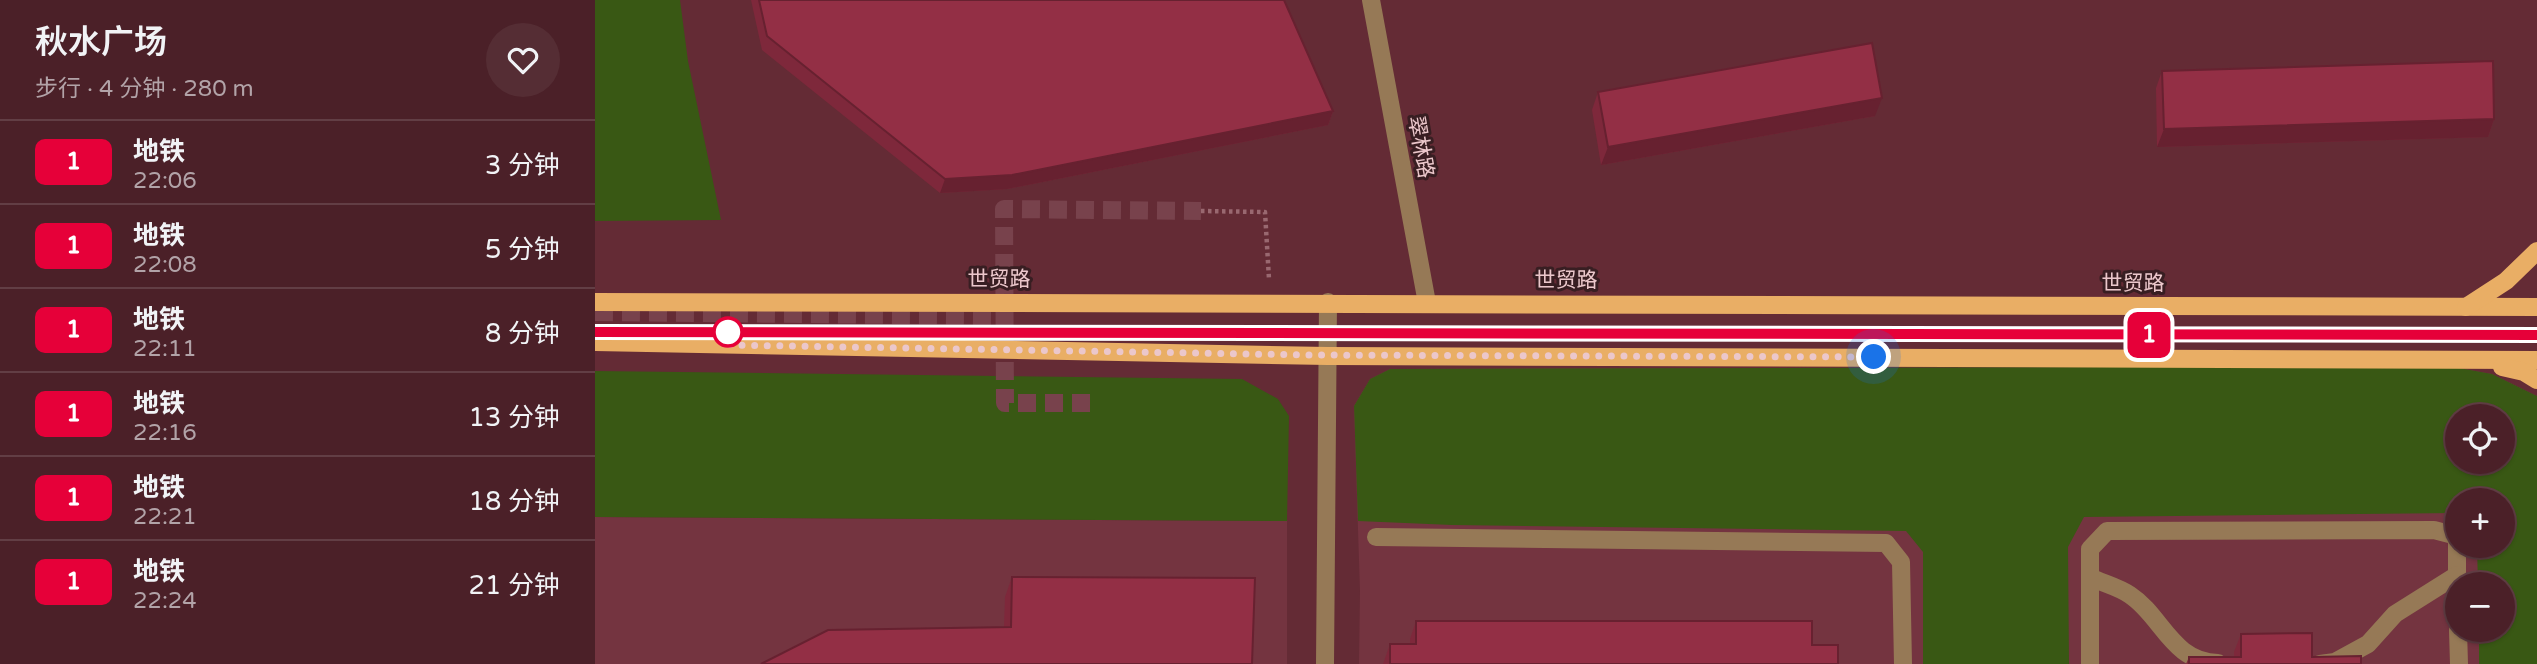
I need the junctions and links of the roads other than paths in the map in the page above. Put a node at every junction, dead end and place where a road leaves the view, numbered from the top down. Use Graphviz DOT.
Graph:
graph roads {
  1 [pos="1371,0"];
  2 [pos="2537,251"];
  3 [pos="595,302"];
  4 [pos="1328,302"];
  5 [pos="1426,303"];
  6 [pos="2466,307"];
  7 [pos="2537,307"];
  8 [pos="595,342"];
  9 [pos="1328,355"];
  10 [pos="2472,359"];
  11 [pos="2537,360"];
  12 [pos="2537,380"];
  13 [pos="1376,537"];
  14 [pos="2457,572"];
  15 [pos="2089,577"];
  16 [pos="2445,587"];
  17 [pos="2458,642"];
  18 [pos="2229,663"];
  19 [pos="1325,664"];
  20 [pos="1903,664"];
  21 [pos="2089,664"];
  22 [pos="2320,664"];
  23 [pos="2459,664"];
  1 -- 5 [label="street, 翠林路"];
  2 -- 6 [label="main road"];
  3 -- 4 [label="main road, 世贸路"];
  4 -- 5 [label="main road, 世贸路"];
  4 -- 9 [label="street"];
  5 -- 6 [label="main road, 世贸路"];
  6 -- 7 [label="main road, 世贸路"];
  8 -- 9 [label="main road"];
  9 -- 10 [label="main road"];
  9 -- 19 [label="street"];
  10 -- 11 [label="main road"];
  10 -- 12 [label="main road"];
  13 -- 20 [label="street"];
  14 -- 15 [label="street"];
  15 -- 18 [label="street"];
  15 -- 21 [label="street"];
  16 -- 22 [label="street"];
  17 -- 23 [label="street"];
}
